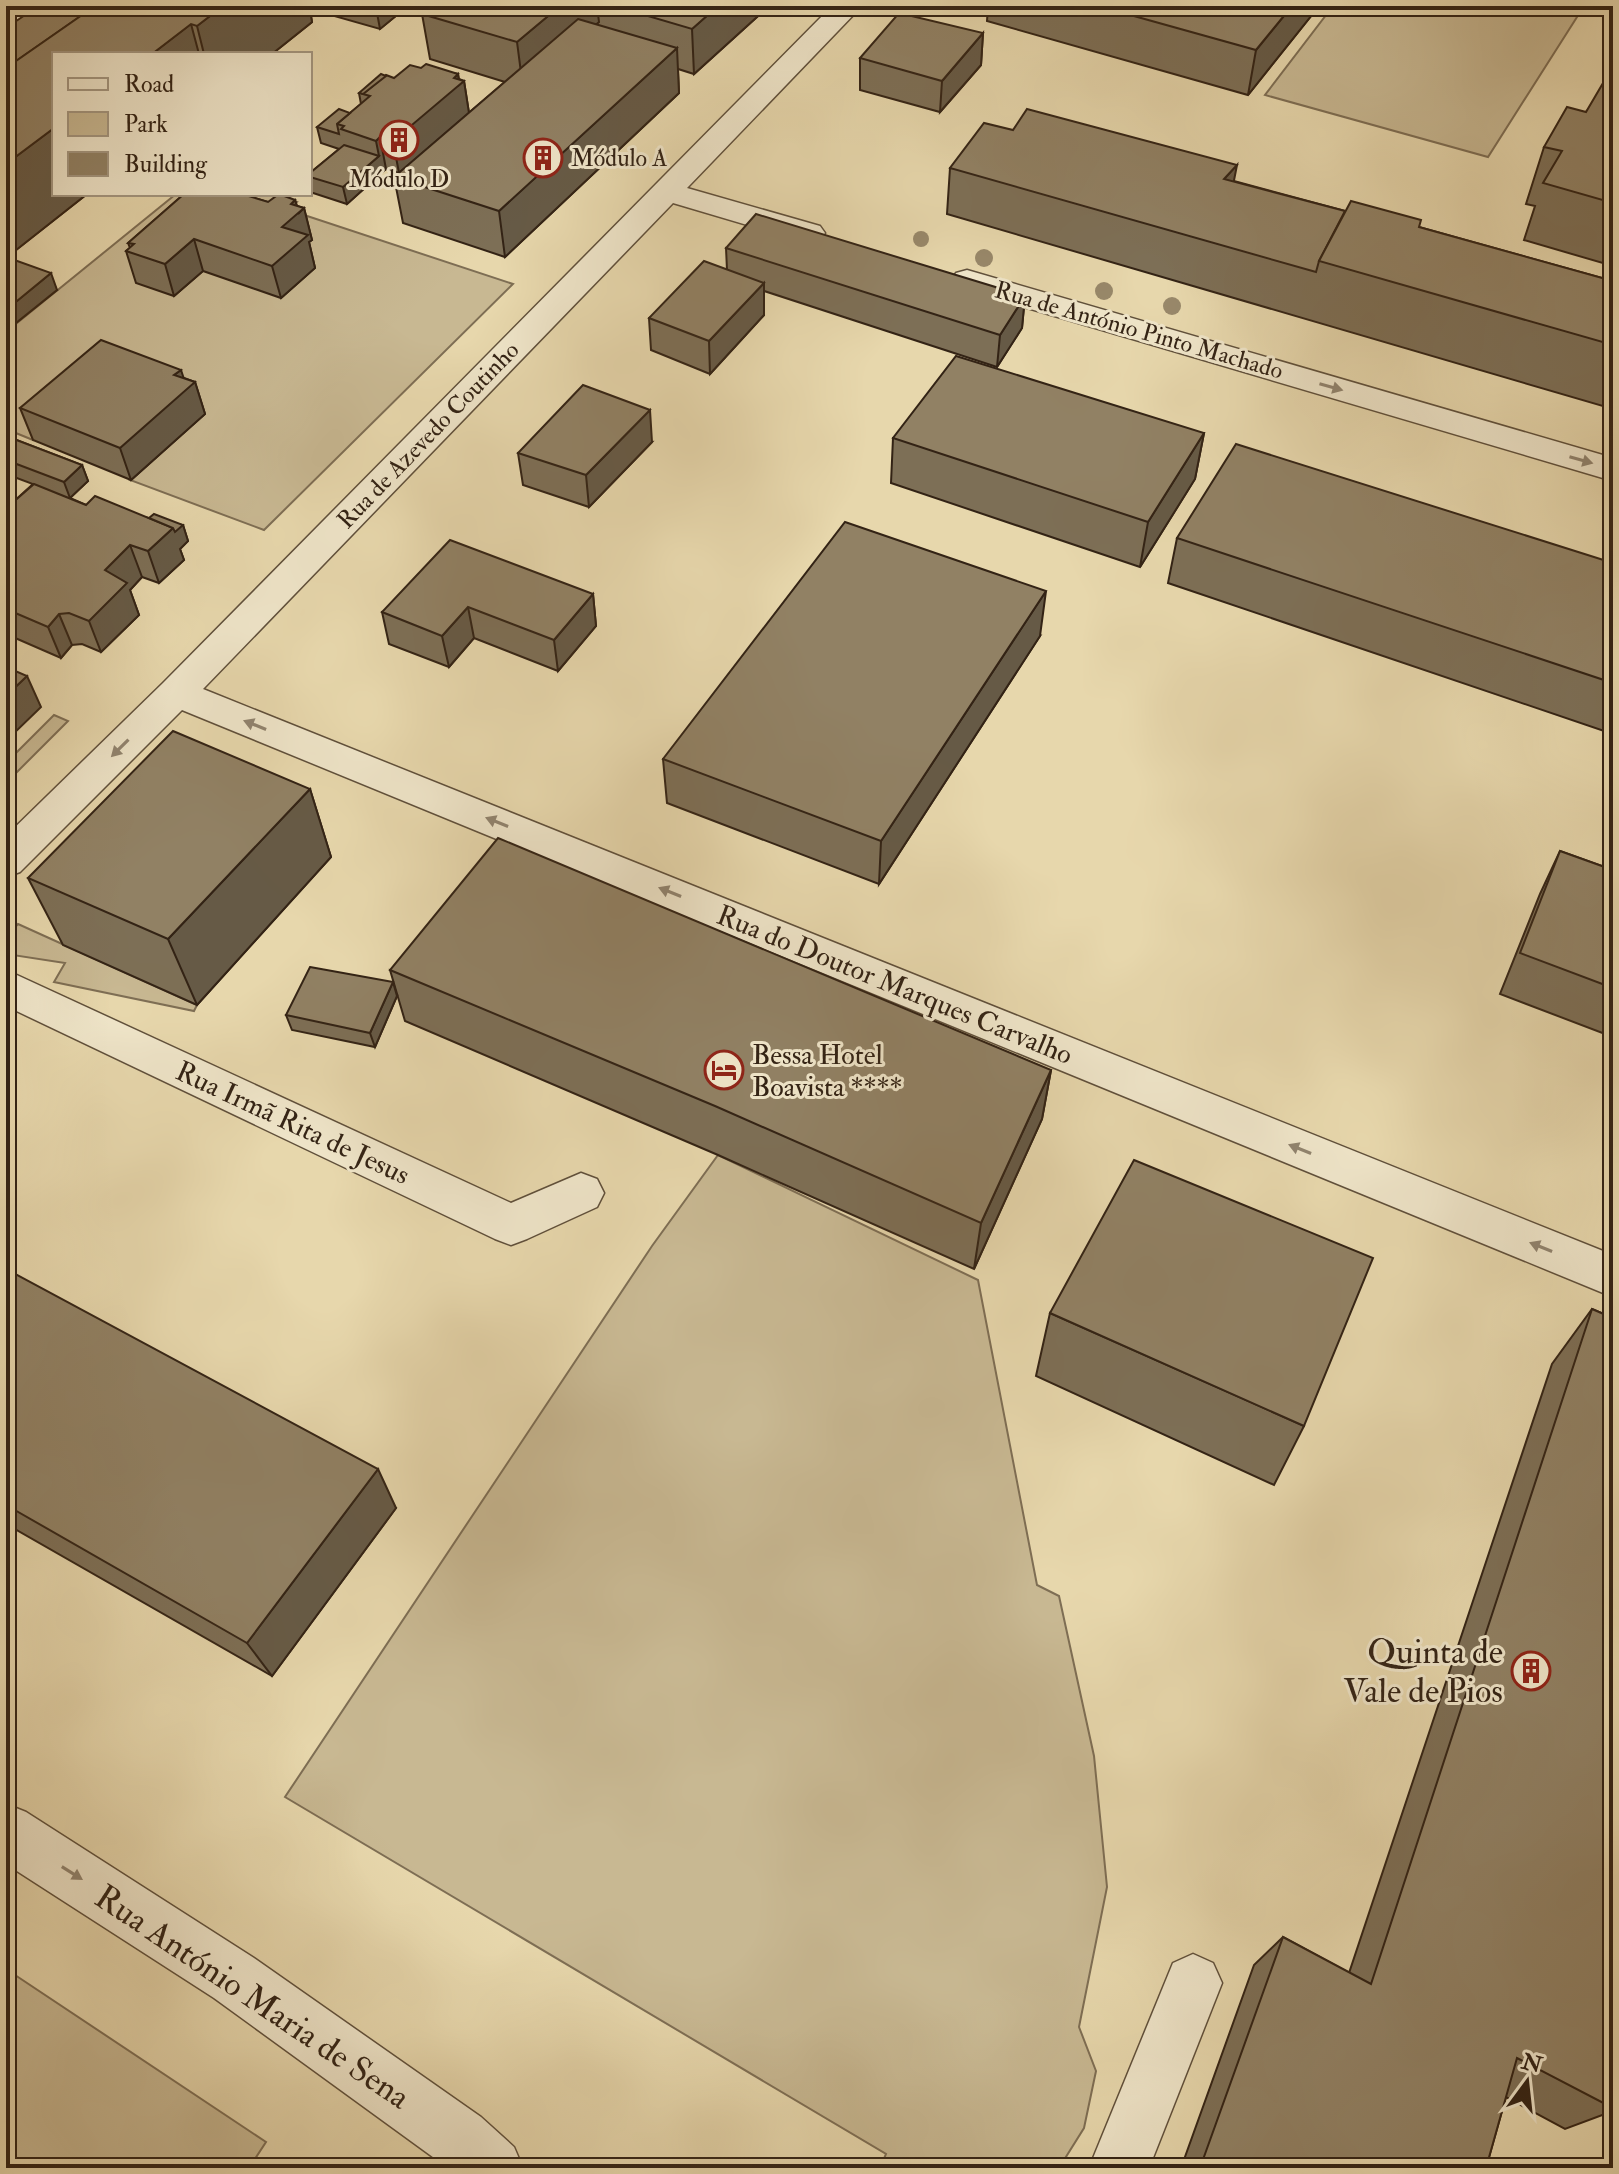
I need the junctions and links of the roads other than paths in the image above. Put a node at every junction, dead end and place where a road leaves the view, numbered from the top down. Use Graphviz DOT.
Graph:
graph roads {
  1 [pos="848,6"];
  2 [pos="51,8"];
  3 [pos="6,18"];
  4 [pos="6,35"];
  5 [pos="665,191"];
  6 [pos="831,240"];
  7 [pos="937,271"];
  8 [pos="1613,470"];
  9 [pos="176,693"];
  10 [pos="6,861"];
  11 [pos="6,987"];
  12 [pos="581,1193"];
  13 [pos="1613,1276"];
  14 [pos="6,1832"];
  15 [pos="1193,1983"];
  16 [pos="493,2168"];
  17 [pos="1119,2168"];
  1 -- 5 [label="street, Rua de Azevedo Coutinho"];
  2 -- 3 [label="street"];
  2 -- 4 [label="street"];
  5 -- 6 [label="street"];
  5 -- 9 [label="street, Rua de Azevedo Coutinho"];
  7 -- 8 [label="street, Rua de António Pinto Machado, one-way"];
  9 -- 10 [label="street, Rua de Azevedo Coutinho, one-way"];
  13 -- 9 [label="street, Rua do Doutor Marques Carvalho, one-way"];
  11 -- 12 [label="street, Rua Irmã Rita de Jesus"];
  14 -- 16 [label="street, Rua António Maria de Sena, one-way"];
  15 -- 17 [label="street"];
}
